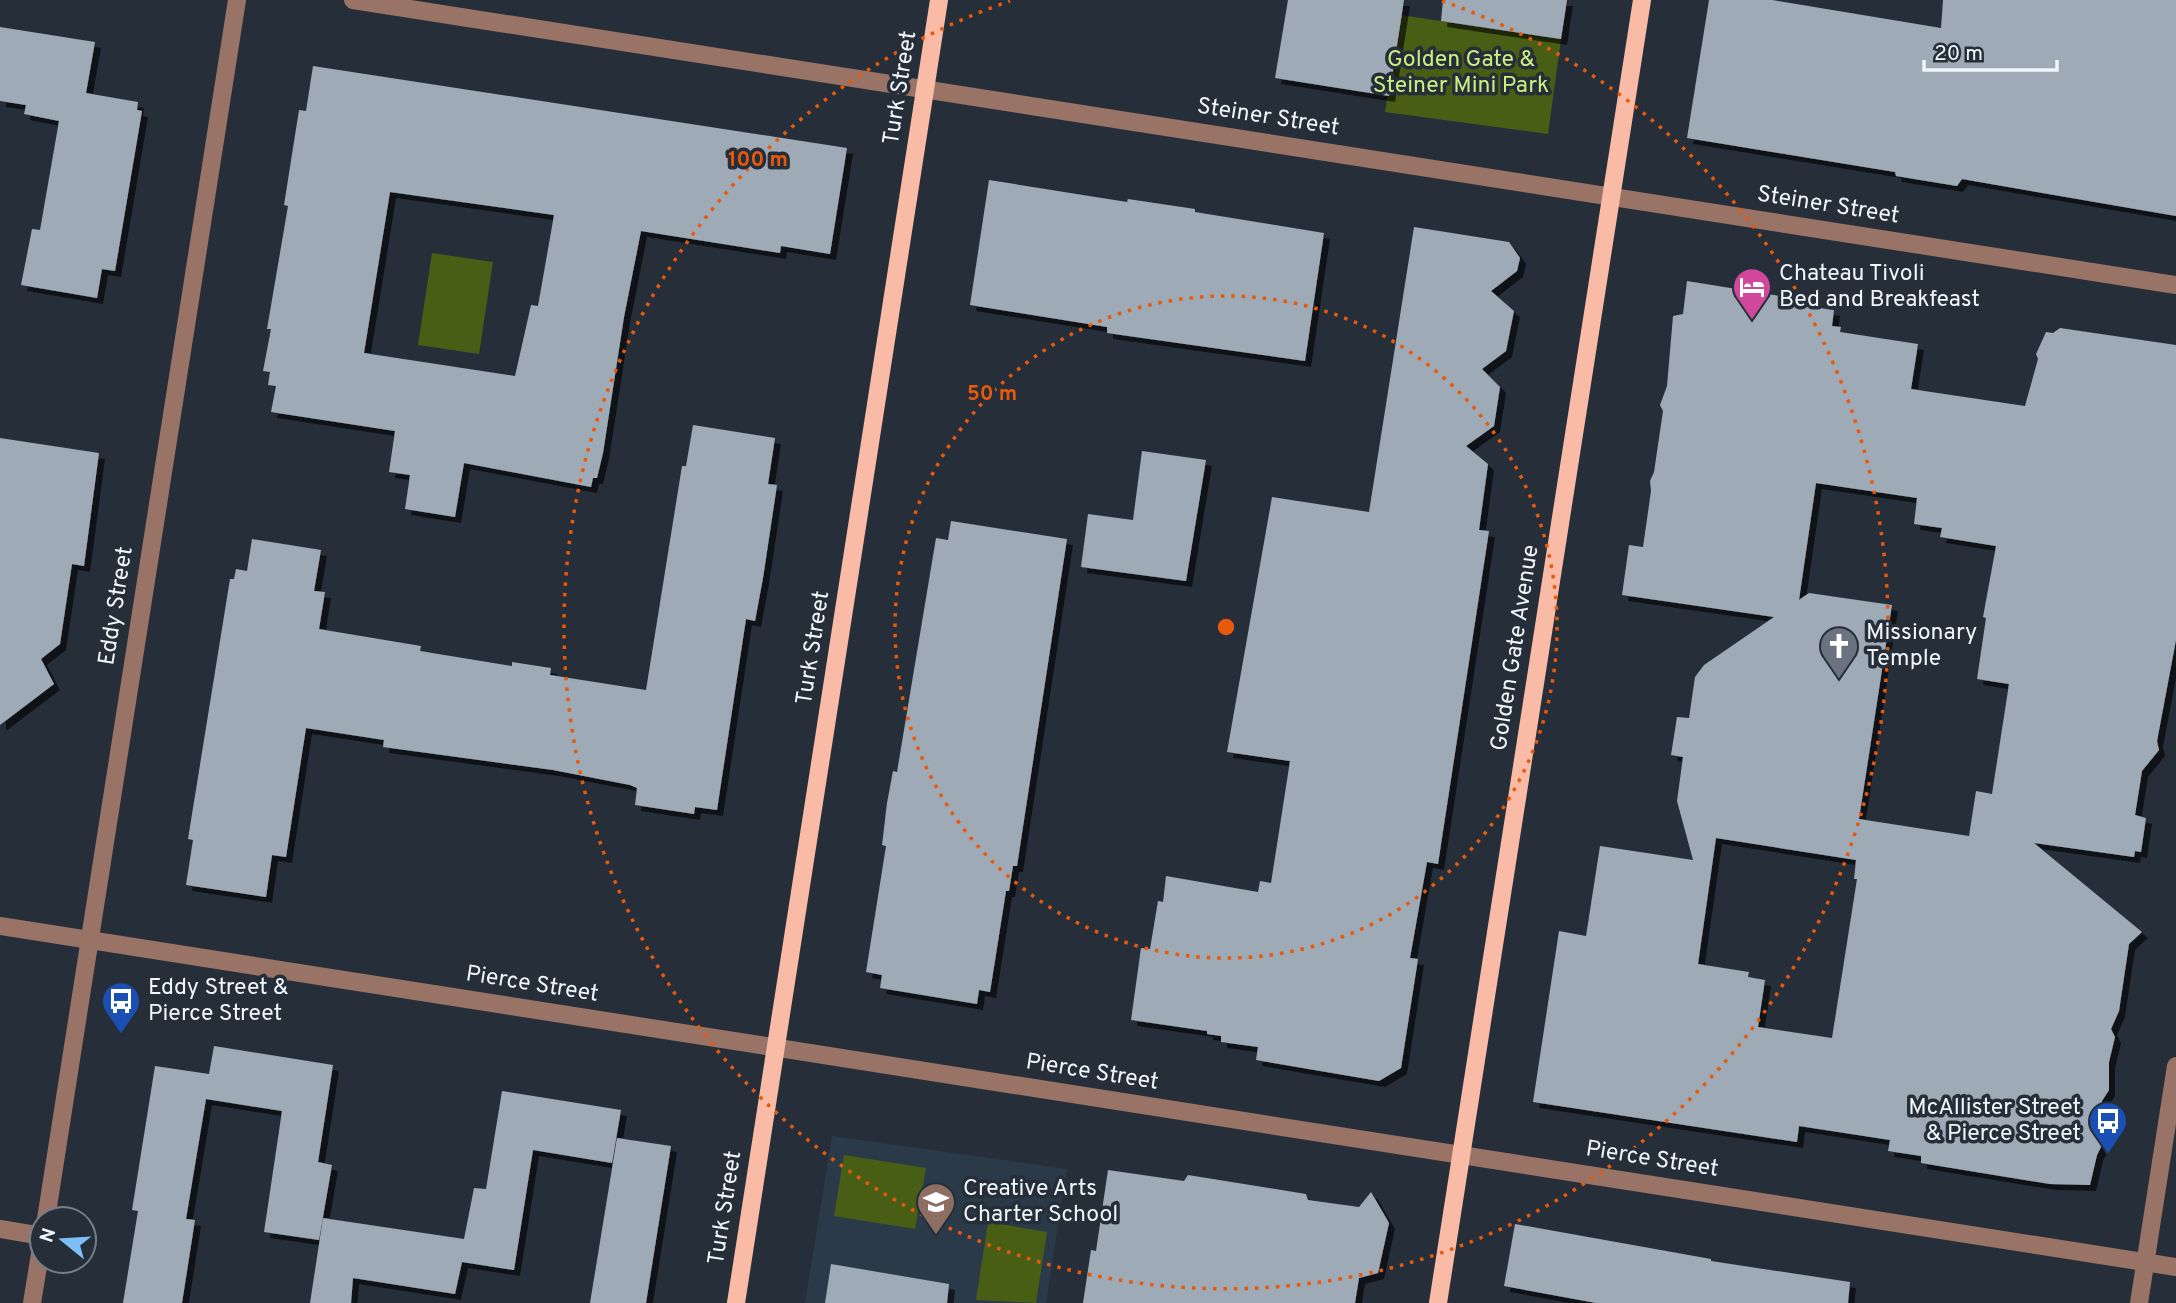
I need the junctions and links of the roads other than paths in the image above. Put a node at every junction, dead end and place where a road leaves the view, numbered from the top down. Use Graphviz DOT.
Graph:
graph roads {
  1 [pos="236,0"];
  2 [pos="353,0"];
  3 [pos="939,0"];
  4 [pos="1642,0"];
  5 [pos="926,90"];
  6 [pos="1612,197"];
  7 [pos="2176,285"];
  8 [pos="0,926"];
  9 [pos="89,940"];
  10 [pos="776,1048"];
  11 [pos="2176,1066"];
  12 [pos="1461,1155"];
  13 [pos="48,1205"];
  14 [pos="0,1229"];
  15 [pos="28,1234"];
  16 [pos="2146,1262"];
  17 [pos="2176,1267"];
  18 [pos="37,1275"];
  19 [pos="32,1303"];
  20 [pos="736,1303"];
  21 [pos="1438,1303"];
  22 [pos="2139,1303"];
  1 -- 9 [label="street, Eddy Street"];
  2 -- 5 [label="street, Steiner Street"];
  3 -- 5 [label="main road, Turk Street"];
  4 -- 6 [label="main road, Golden Gate Avenue"];
  5 -- 6 [label="street, Steiner Street"];
  5 -- 10 [label="main road, Turk Street"];
  6 -- 7 [label="street, Steiner Street"];
  6 -- 12 [label="main road, Golden Gate Avenue"];
  8 -- 9 [label="street, Pierce Street"];
  9 -- 10 [label="street, Pierce Street"];
  9 -- 13 [label="street, Eddy Street"];
  10 -- 12 [label="street, Pierce Street"];
  10 -- 20 [label="main road, Turk Street"];
  11 -- 16 [label="street"];
  12 -- 16 [label="street, Pierce Street"];
  12 -- 21 [label="main road, Golden Gate Avenue"];
  14 -- 15 [label="street"];
  16 -- 17 [label="street, Pierce Street"];
  16 -- 22 [label="street"];
  18 -- 19 [label="street"];
}
